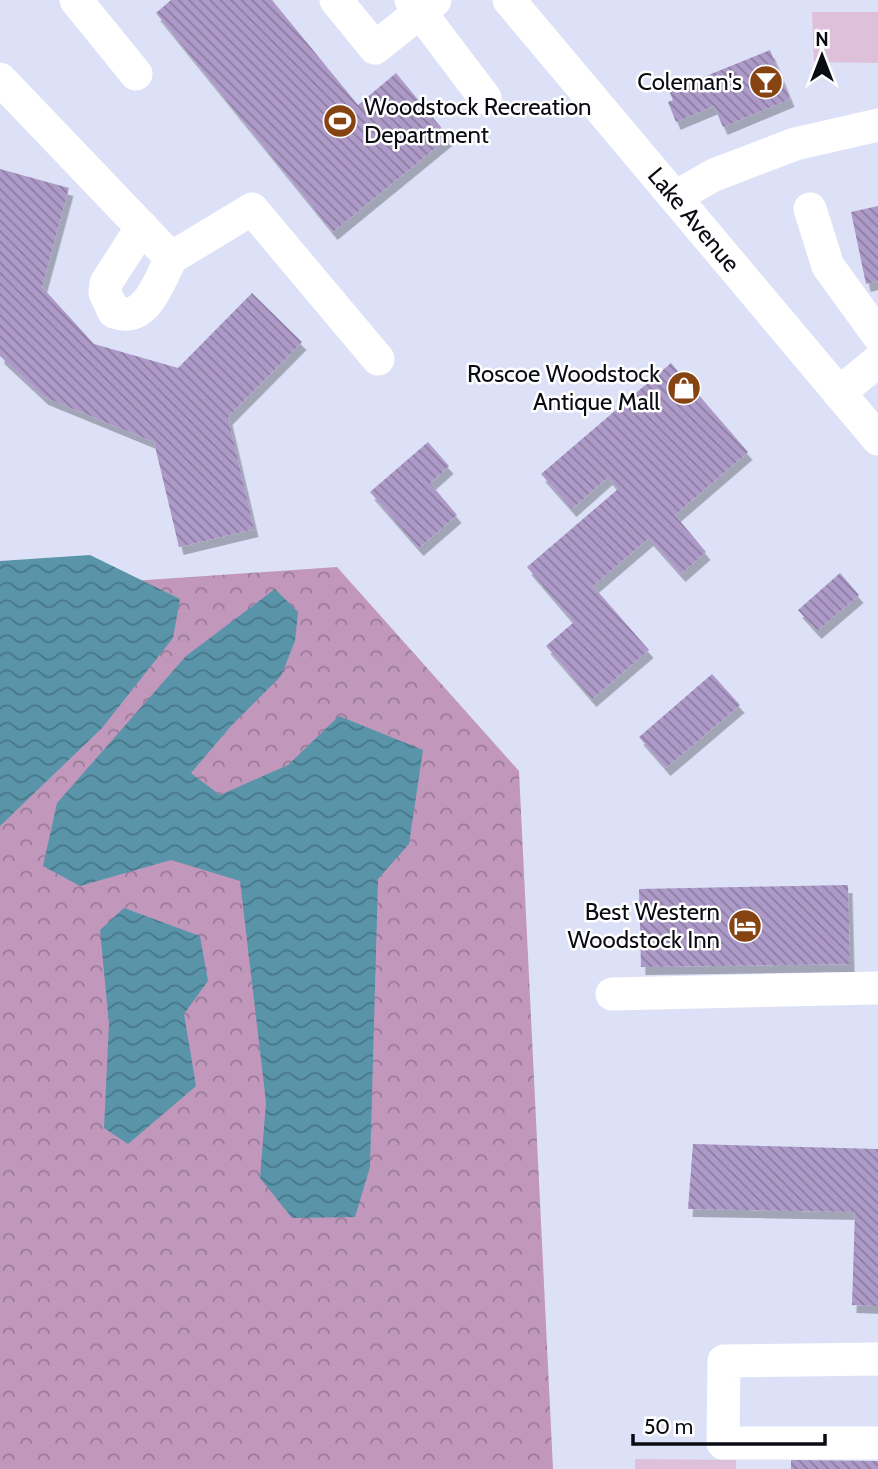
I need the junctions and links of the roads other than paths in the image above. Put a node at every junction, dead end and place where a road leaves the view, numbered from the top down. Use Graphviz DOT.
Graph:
graph roads {
  1 [pos="76,0"];
  2 [pos="336,0"];
  3 [pos="509,0"];
  4 [pos="422,4"];
  5 [pos="136,74"];
  6 [pos="0,79"];
  7 [pos="485,98"];
  8 [pos="878,125"];
  9 [pos="675,197"];
  10 [pos="810,209"];
  11 [pos="142,227"];
  12 [pos="171,258"];
  13 [pos="878,335"];
  14 [pos="378,359"];
  15 [pos="878,361"];
  16 [pos="839,393"];
  17 [pos="878,439"];
  18 [pos="878,988"];
  19 [pos="612,994"];
  20 [pos="878,1359"];
  21 [pos="878,1443"];
  1 -- 5 [label="street"];
  2 -- 4 [label="street"];
  3 -- 9 [label="street, Lake Avenue"];
  4 -- 7 [label="street"];
  6 -- 11 [label="street"];
  8 -- 9 [label="street"];
  9 -- 16 [label="street, Lake Avenue"];
  10 -- 13 [label="street"];
  11 -- 12 [label="street"];
  11 -- 12 [label="street"];
  12 -- 14 [label="street"];
  15 -- 16 [label="street"];
  16 -- 17 [label="street, Lake Avenue"];
  18 -- 19 [label="street"];
  20 -- 21 [label="street"];
}
